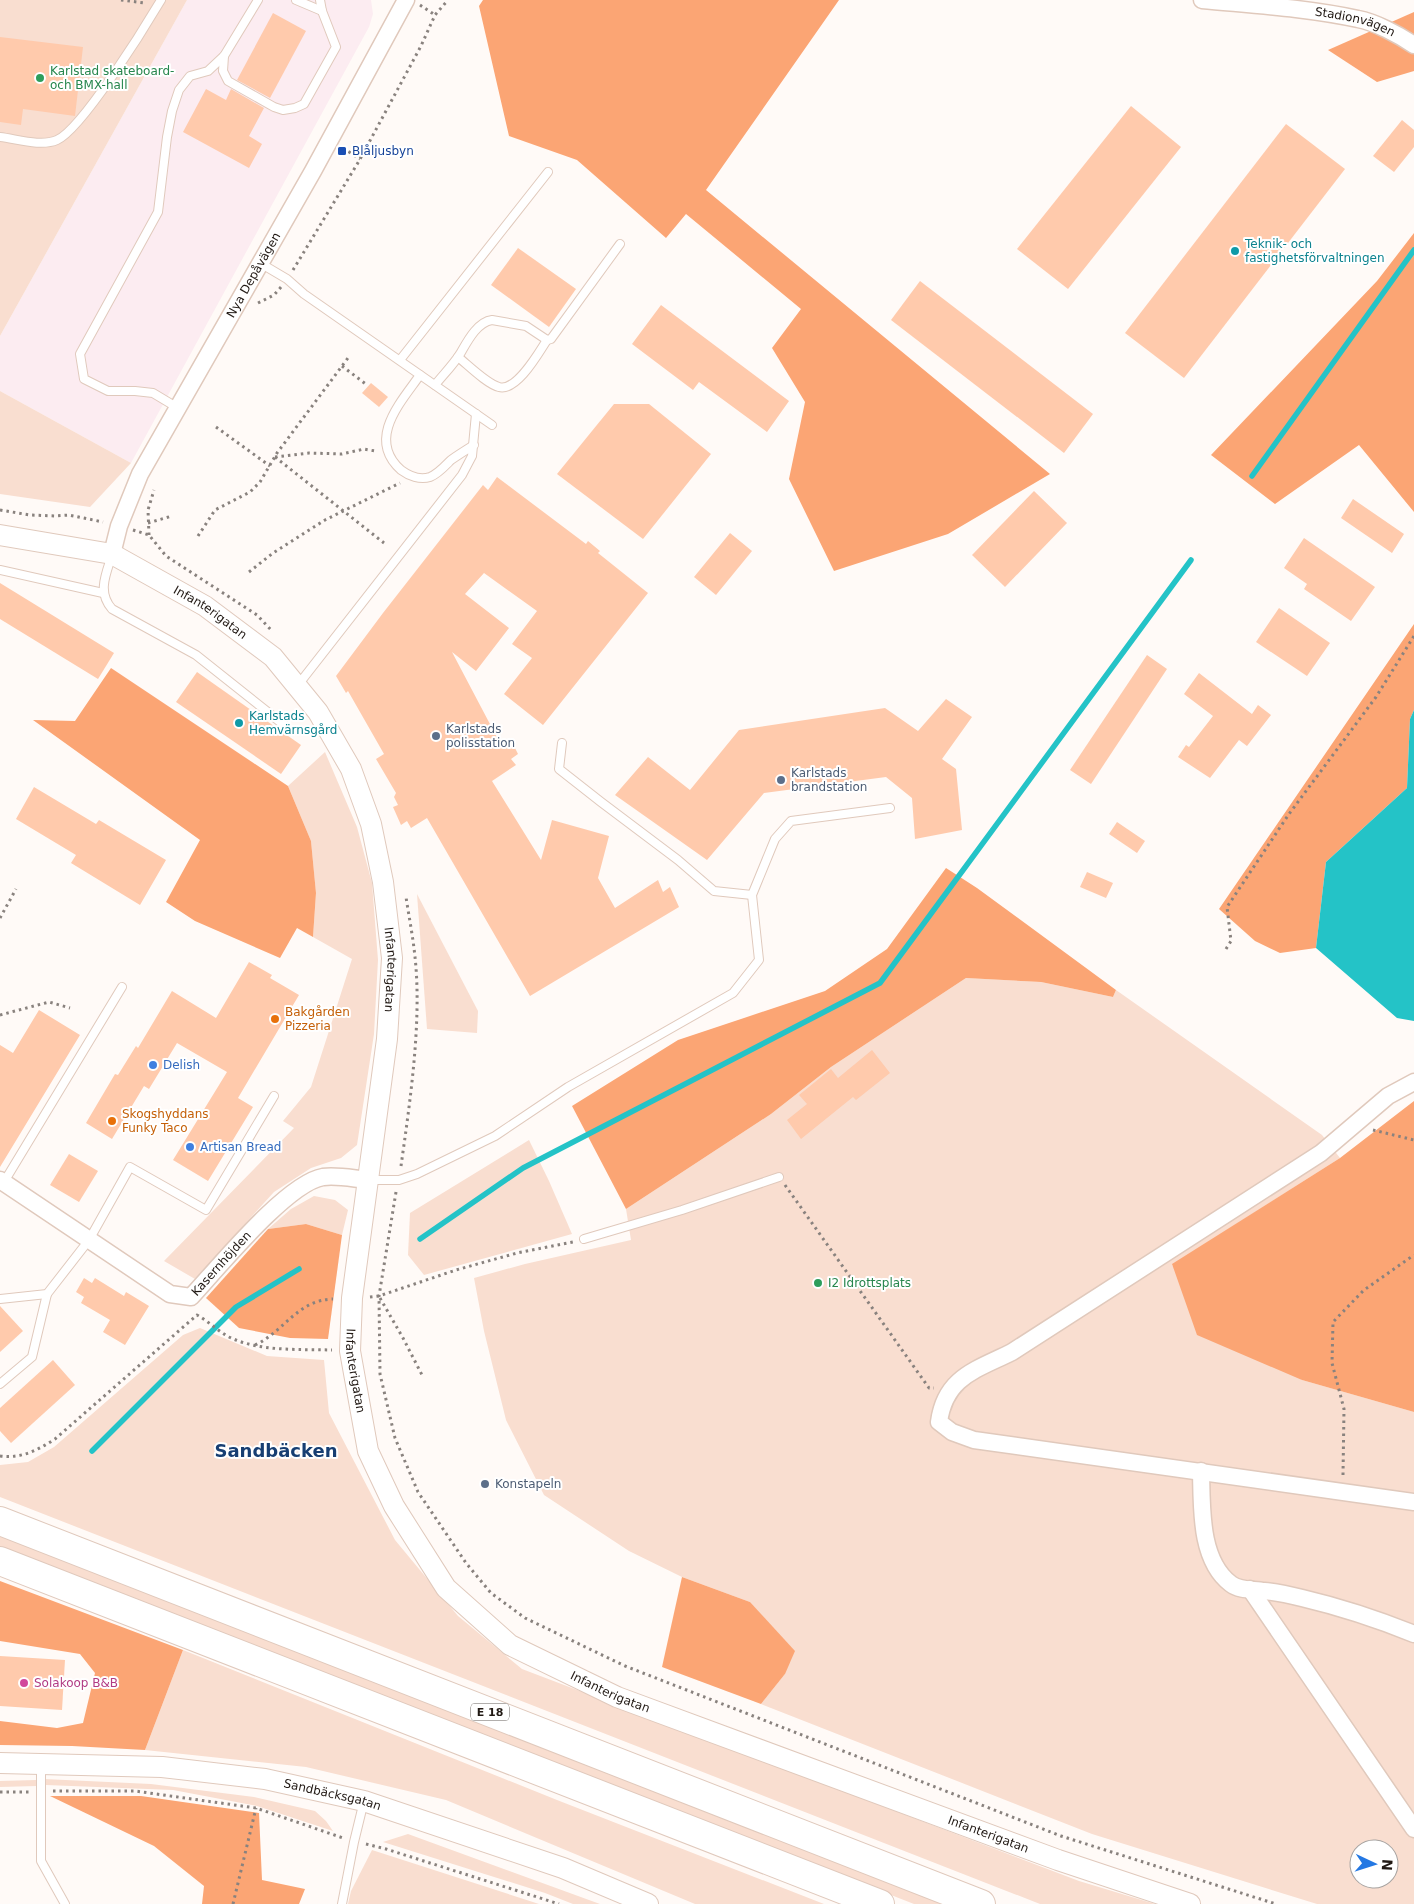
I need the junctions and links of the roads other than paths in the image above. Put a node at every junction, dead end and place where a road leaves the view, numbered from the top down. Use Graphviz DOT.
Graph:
graph roads {
  1 [pos="161,0"];
  2 [pos="258,0"];
  3 [pos="296,0"];
  4 [pos="320,0"];
  5 [pos="406,0"];
  6 [pos="1202,0"];
  7 [pos="322,11"];
  8 [pos="1414,45"];
  9 [pos="224,56"];
  10 [pos="0,137"];
  11 [pos="548,172"];
  12 [pos="620,244"];
  13 [pos="260,263"];
  14 [pos="547,340"];
  15 [pos="458,357"];
  16 [pos="400,360"];
  17 [pos="420,375"];
  18 [pos="435,385"];
  19 [pos="178,408"];
  20 [pos="476,414"];
  21 [pos="492,425"];
  22 [pos="474,445"];
  23 [pos="0,535"];
  24 [pos="112,554"];
  25 [pos="0,570"];
  26 [pos="103,593"];
  27 [pos="303,679"];
  28 [pos="284,724"];
  29 [pos="562,743"];
  30 [pos="890,808"];
  31 [pos="752,895"];
  32 [pos="122,987"];
  33 [pos="1414,1082"];
  34 [pos="274,1096"];
  35 [pos="779,1177"];
  36 [pos="369,1180"];
  37 [pos="2,1181"];
  38 [pos="584,1239"];
  39 [pos="89,1240"];
  40 [pos="47,1294"];
  41 [pos="0,1299"];
  42 [pos="0,1384"];
  43 [pos="1201,1470"];
  44 [pos="1414,1502"];
  45 [pos="0,1521"];
  46 [pos="0,1561"];
  47 [pos="1250,1589"];
  48 [pos="1414,1634"];
  49 [pos="0,1763"];
  50 [pos="41,1764"];
  51 [pos="364,1801"];
  52 [pos="1414,1829"];
  53 [pos="65,1904"];
  54 [pos="342,1904"];
  55 [pos="648,1904"];
  56 [pos="880,1904"];
  57 [pos="981,1904"];
  58 [pos="1190,1904"];
  1 -- 10 [label="lane"];
  2 -- 9 [label="lane"];
  3 -- 7 [label="lane"];
  4 -- 7 [label="lane"];
  5 -- 13 [label="street, Nya Depåvägen"];
  6 -- 8 [label="street, Stadionvägen"];
  7 -- 9 [label="lane"];
  9 -- 19 [label="lane"];
  11 -- 16 [label="lane"];
  12 -- 14 [label="lane"];
  13 -- 16 [label="lane"];
  13 -- 19 [label="street, Nya Depåvägen"];
  14 -- 15 [label="lane"];
  14 -- 15 [label="lane"];
  15 -- 18 [label="lane"];
  16 -- 17 [label="lane"];
  17 -- 18 [label="lane"];
  17 -- 22 [label="lane"];
  18 -- 20 [label="lane"];
  19 -- 24 [label="street, Nya Depåvägen"];
  20 -- 21 [label="lane"];
  20 -- 22 [label="lane"];
  22 -- 27 [label="lane"];
  23 -- 24 [label="street, Infanterigatan"];
  24 -- 26 [label="lane"];
  24 -- 27 [label="street, Infanterigatan"];
  25 -- 26 [label="lane"];
  26 -- 28 [label="lane"];
  27 -- 36 [label="street, Infanterigatan"];
  29 -- 31 [label="lane"];
  30 -- 31 [label="lane"];
  31 -- 36 [label="lane"];
  32 -- 37 [label="lane"];
  33 -- 43 [label="street"];
  34 -- 39 [label="lane"];
  35 -- 38 [label="lane"];
  36 -- 39 [label="street, Kasernhöjden"];
  36 -- 58 [label="street, Infanterigatan"];
  37 -- 39 [label="street, Kasernhöjden"];
  39 -- 40 [label="lane"];
  40 -- 41 [label="lane"];
  40 -- 42 [label="lane"];
  43 -- 44 [label="street"];
  43 -- 47 [label="street"];
  45 -- 57 [label="highway, E 18"];
  46 -- 56 [label="highway"];
  47 -- 48 [label="street"];
  47 -- 52 [label="street"];
  49 -- 50 [label="street, Sandbäcksgatan"];
  50 -- 51 [label="street, Sandbäcksgatan"];
  50 -- 53 [label="lane"];
  51 -- 54 [label="lane"];
  51 -- 55 [label="street, Sandbäcksgatan"];
}
